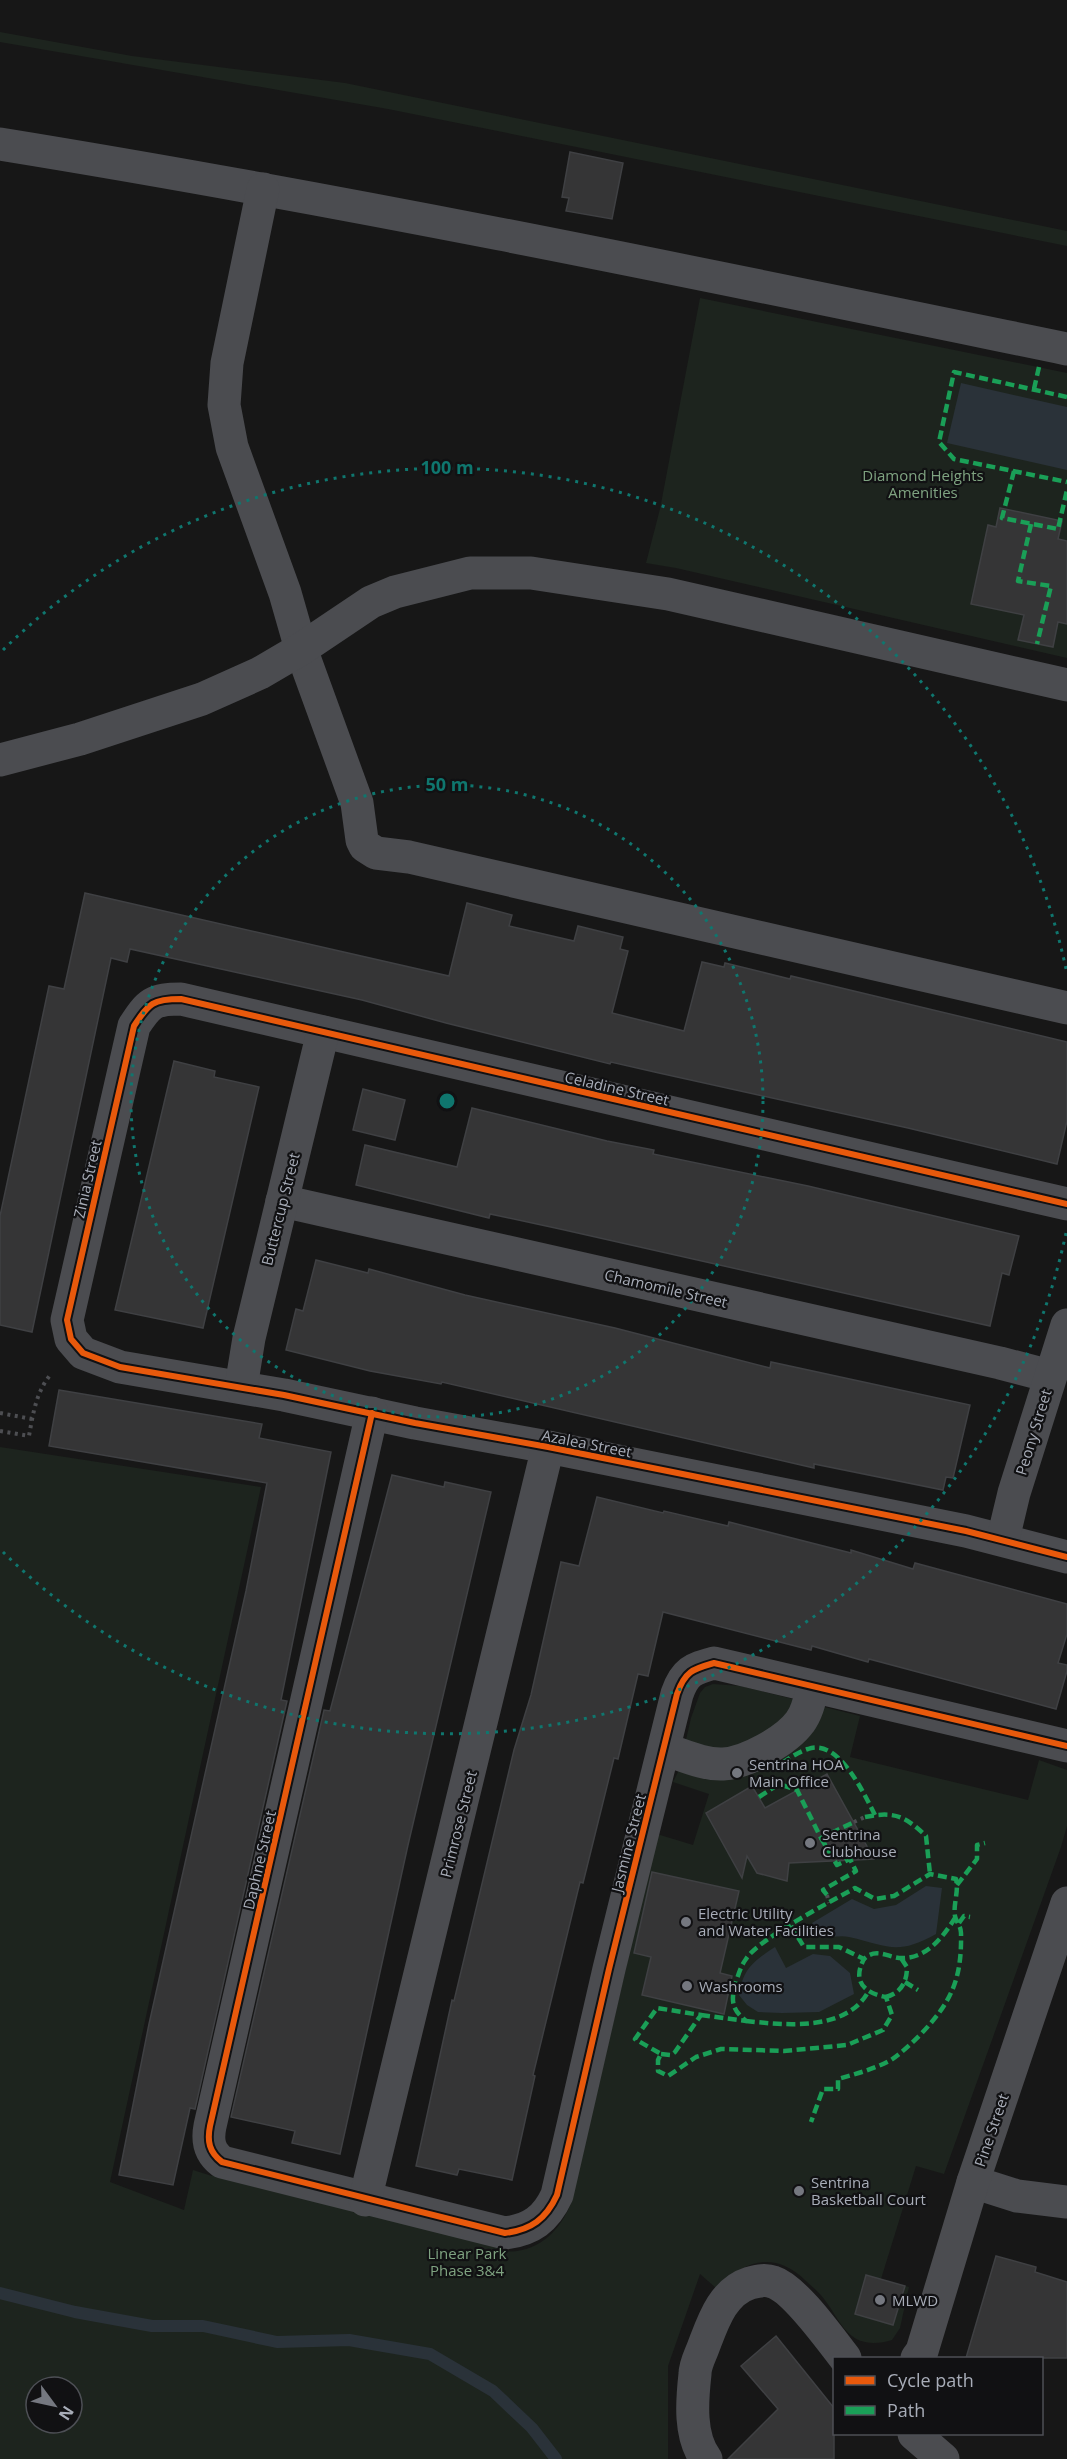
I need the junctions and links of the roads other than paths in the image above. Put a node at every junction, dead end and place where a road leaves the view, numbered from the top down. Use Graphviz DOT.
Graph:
graph roads {
  1 [pos="0,144"];
  2 [pos="263,189"];
  3 [pos="1067,349"];
  4 [pos="301,649"];
  5 [pos="1067,685"];
  6 [pos="0,760"];
  7 [pos="161,999"];
  8 [pos="1067,1008"];
  9 [pos="323,1032"];
  10 [pos="282,1202"];
  11 [pos="1067,1204"];
  12 [pos="1067,1325"];
  13 [pos="100,1361"];
  14 [pos="1050,1376"];
  15 [pos="241,1387"];
  16 [pos="372,1413"];
  17 [pos="548,1447"];
  18 [pos="1004,1539"];
  19 [pos="1067,1557"];
  20 [pos="813,1687"];
  21 [pos="1067,1746"];
  22 [pos="664,1749"];
  23 [pos="1067,1903"];
  24 [pos="1053,1987"];
  25 [pos="973,2182"];
  26 [pos="365,2200"];
  27 [pos="1067,2202"];
  28 [pos="844,2357"];
  29 [pos="918,2357"];
  30 [pos="916,2435"];
  31 [pos="705,2459"];
  32 [pos="943,2459"];
  1 -- 2 [label="street"];
  2 -- 3 [label="street"];
  2 -- 4 [label="street"];
  4 -- 5 [label="street"];
  4 -- 6 [label="street"];
  4 -- 8 [label="street"];
  7 -- 9 [label="street, Celadine Street"];
  7 -- 13 [label="street, Zinia Street"];
  9 -- 10 [label="street, Buttercup Street"];
  9 -- 11 [label="street, Celadine Street"];
  10 -- 14 [label="street, Chamomile Street"];
  10 -- 15 [label="street, Buttercup Street"];
  12 -- 14 [label="street, Peony Street"];
  13 -- 15 [label="street, Azalea Street"];
  14 -- 18 [label="street, Peony Street"];
  15 -- 16 [label="street, Azalea Street"];
  16 -- 17 [label="street, Azalea Street"];
  16 -- 26 [label="street, Daphne Street"];
  17 -- 18 [label="street, Azalea Street"];
  17 -- 26 [label="street, Primrose Street"];
  18 -- 19 [label="street, Azalea Street"];
  20 -- 21 [label="street, Jasmine Street"];
  20 -- 22 [label="street"];
  20 -- 22 [label="street, Jasmine Street"];
  22 -- 26 [label="street, Jasmine Street"];
  23 -- 24 [label="street, Pine Street"];
  24 -- 25 [label="street, Pine Street"];
  25 -- 27 [label="street"];
  25 -- 29 [label="street, Pine Street"];
  28 -- 31 [label="street"];
  30 -- 32 [label="street"];
}
